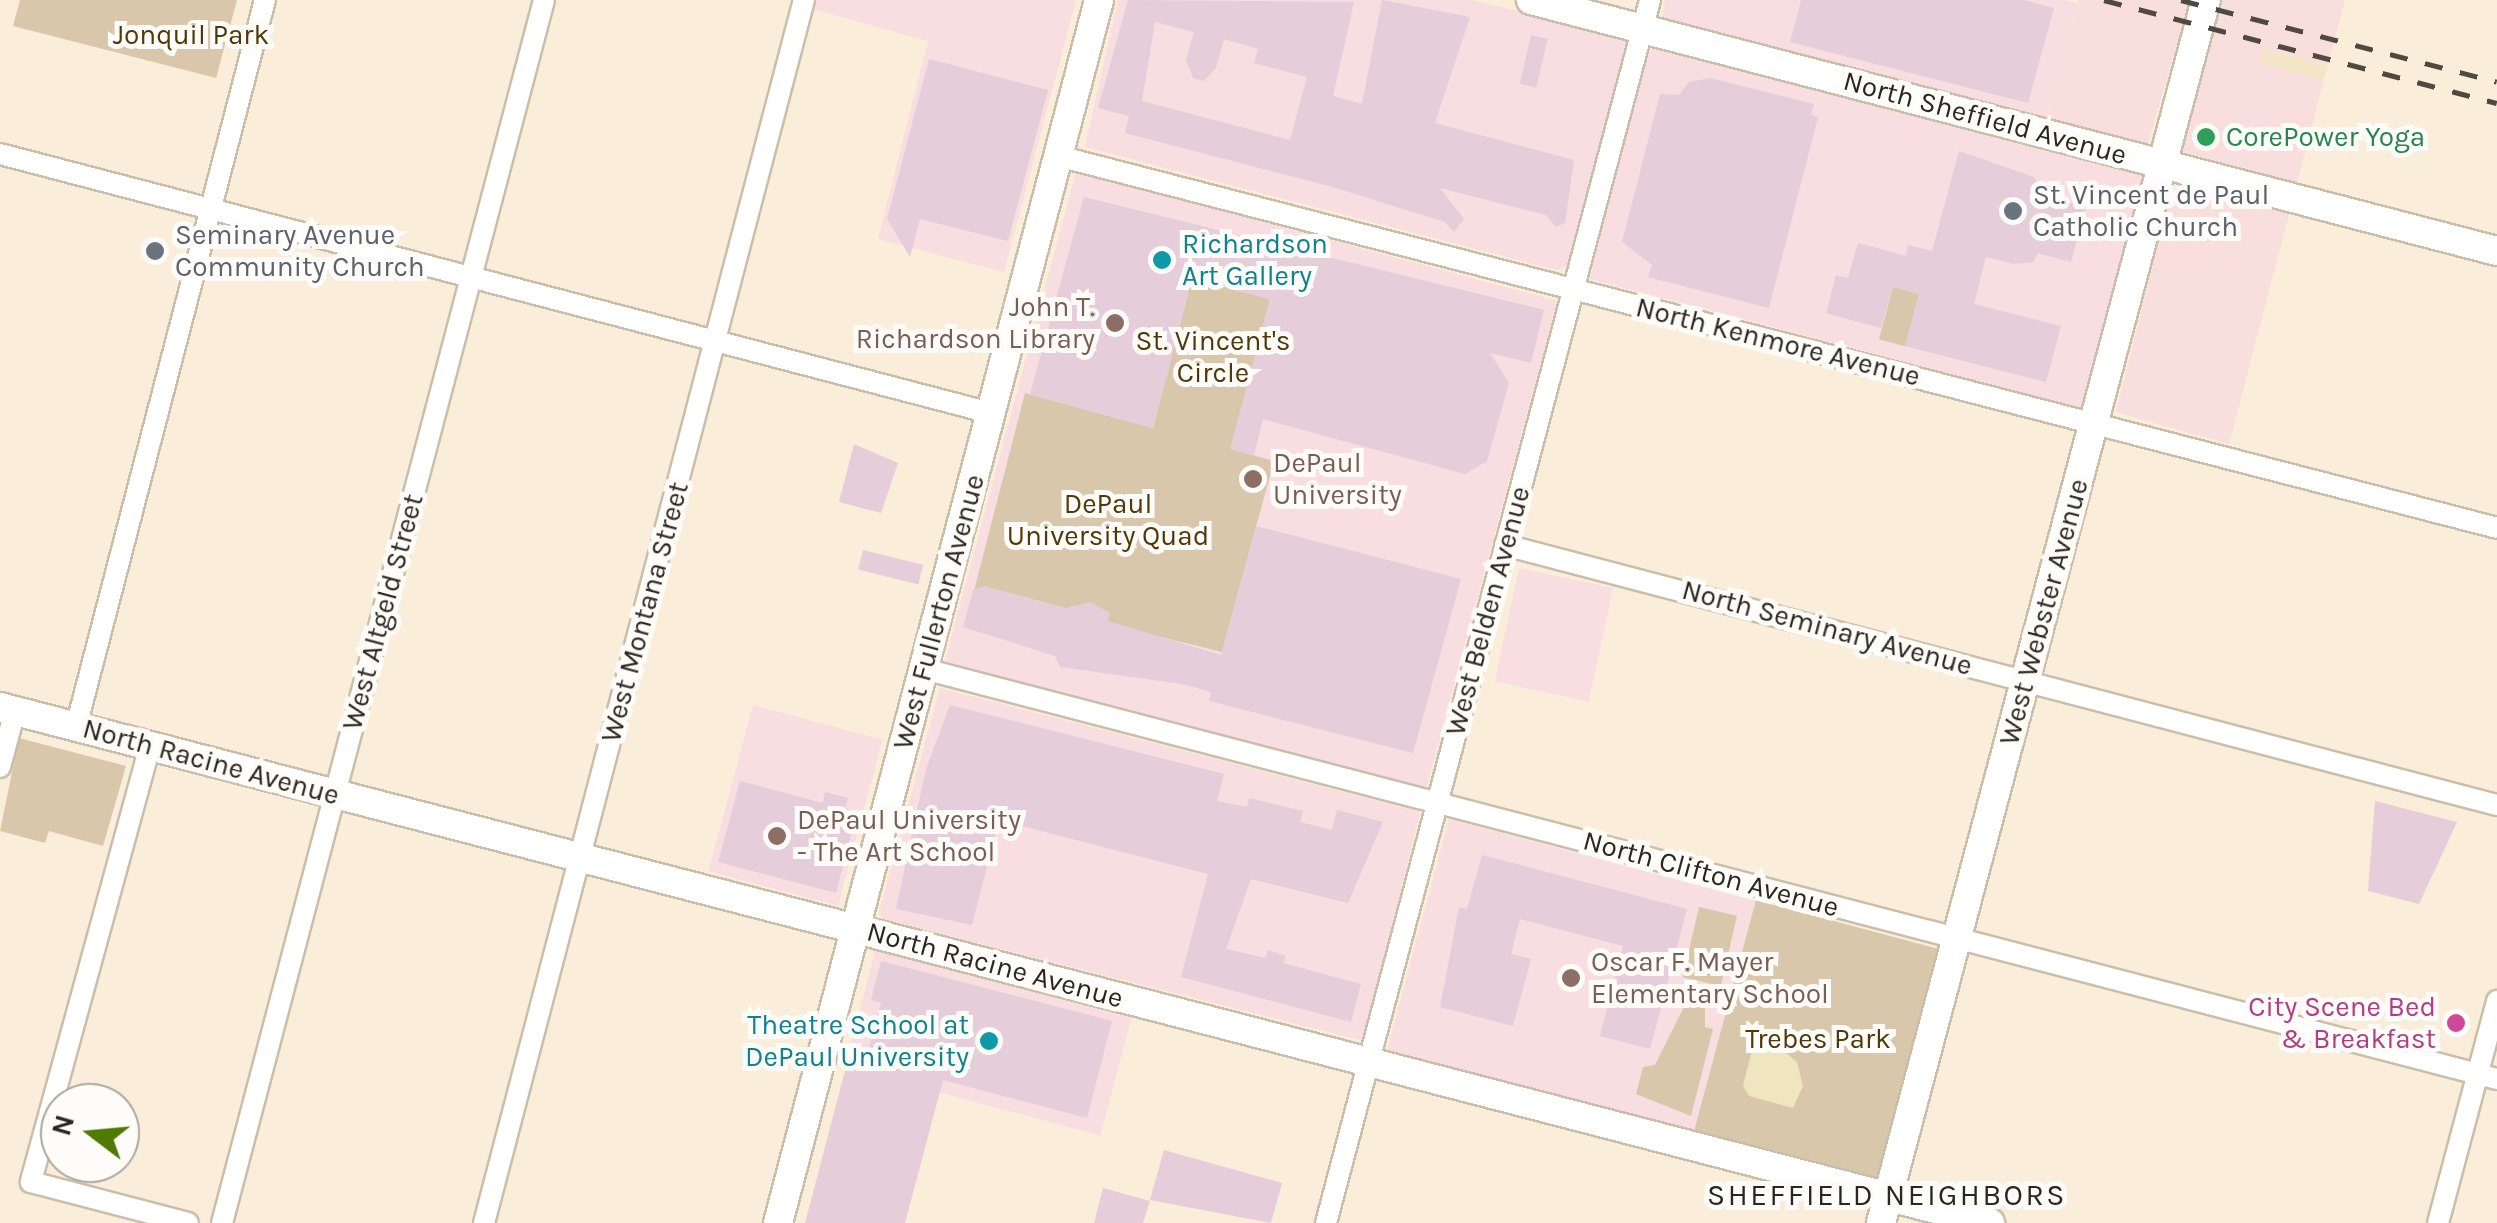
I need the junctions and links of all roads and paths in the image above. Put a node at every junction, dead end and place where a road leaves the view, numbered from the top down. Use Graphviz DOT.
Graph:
graph roads {
  1 [pos="265,0"];
  2 [pos="544,0"];
  3 [pos="804,0"];
  4 [pos="1100,0"];
  5 [pos="1531,0"];
  6 [pos="1650,0"];
  7 [pos="2206,0"];
  8 [pos="1642,29"];
  9 [pos="0,154"];
  10 [pos="1058,156"];
  11 [pos="2162,165"];
  12 [pos="210,209"];
  13 [pos="2497,252"];
  14 [pos="471,277"];
  15 [pos="1573,289"];
  16 [pos="716,341"];
  17 [pos="991,412"];
  18 [pos="2094,424"];
  19 [pos="2497,528"];
  20 [pos="1506,545"];
  21 [pos="924,669"];
  22 [pos="2025,680"];
  23 [pos="7,709"];
  24 [pos="76,727"];
  25 [pos="150,746"];
  26 [pos="0,767"];
  27 [pos="335,794"];
  28 [pos="1438,803"];
  29 [pos="2497,805"];
  30 [pos="582,858"];
  31 [pos="856,929"];
  32 [pos="1956,938"];
  33 [pos="2497,1001"];
  34 [pos="1369,1062"];
  35 [pos="2487,1076"];
  36 [pos="1884,1210"];
  37 [pos="188,1223"];
  38 [pos="222,1223"];
  39 [pos="484,1223"];
  40 [pos="778,1223"];
  41 [pos="1326,1223"];
  42 [pos="1990,1223"];
  43 [pos="2438,1223"];
  1 -- 12 [label="street"];
  2 -- 14 [label="street, West Altgeld Street"];
  3 -- 16 [label="street, West Montana Street"];
  4 -- 10 [label="street, West Fullerton Avenue"];
  5 -- 8 [label="street, North Sheffield Avenue"];
  6 -- 8 [label="street, West Belden Avenue"];
  7 -- 11 [label="street, West Webster Avenue"];
  8 -- 11 [label="street, North Sheffield Avenue"];
  8 -- 15 [label="street, West Belden Avenue"];
  9 -- 12 [label="street"];
  10 -- 15 [label="street, North Kenmore Avenue"];
  10 -- 17 [label="street, West Fullerton Avenue"];
  11 -- 13 [label="street, North Sheffield Avenue"];
  11 -- 18 [label="street, West Webster Avenue"];
  12 -- 14 [label="street"];
  12 -- 24 [label="street"];
  14 -- 16 [label="street"];
  14 -- 27 [label="street, West Altgeld Street"];
  15 -- 18 [label="street, North Kenmore Avenue"];
  15 -- 20 [label="street, West Belden Avenue"];
  16 -- 17 [label="street"];
  16 -- 30 [label="street, West Montana Street"];
  17 -- 21 [label="street, West Fullerton Avenue"];
  18 -- 19 [label="street, North Kenmore Avenue"];
  18 -- 22 [label="street, West Webster Avenue"];
  20 -- 22 [label="street, North Seminary Avenue"];
  20 -- 28 [label="street, West Belden Avenue"];
  21 -- 28 [label="street, North Clifton Avenue"];
  21 -- 31 [label="street, West Fullerton Avenue"];
  22 -- 29 [label="street, North Seminary Avenue"];
  22 -- 32 [label="street, West Webster Avenue"];
  23 -- 24 [label="street, North Racine Avenue"];
  23 -- 26 [label="street"];
  24 -- 25 [label="street, North Racine Avenue"];
  25 -- 27 [label="street, North Racine Avenue"];
  25 -- 37 [label="street"];
  27 -- 30 [label="street, North Racine Avenue"];
  27 -- 38 [label="street, West Altgeld Street"];
  28 -- 32 [label="street, North Clifton Avenue"];
  28 -- 34 [label="street, West Belden Avenue"];
  30 -- 31 [label="street, North Racine Avenue"];
  30 -- 39 [label="street, West Montana Street"];
  31 -- 34 [label="street, North Racine Avenue"];
  31 -- 40 [label="street, West Fullerton Avenue"];
  32 -- 35 [label="street, North Clifton Avenue"];
  32 -- 36 [label="street, West Webster Avenue"];
  33 -- 35 [label="street"];
  34 -- 36 [label="street, North Racine Avenue"];
  34 -- 41 [label="street, West Belden Avenue"];
  35 -- 43 [label="street"];
  36 -- 42 [label="street, North Racine Avenue"];
}
